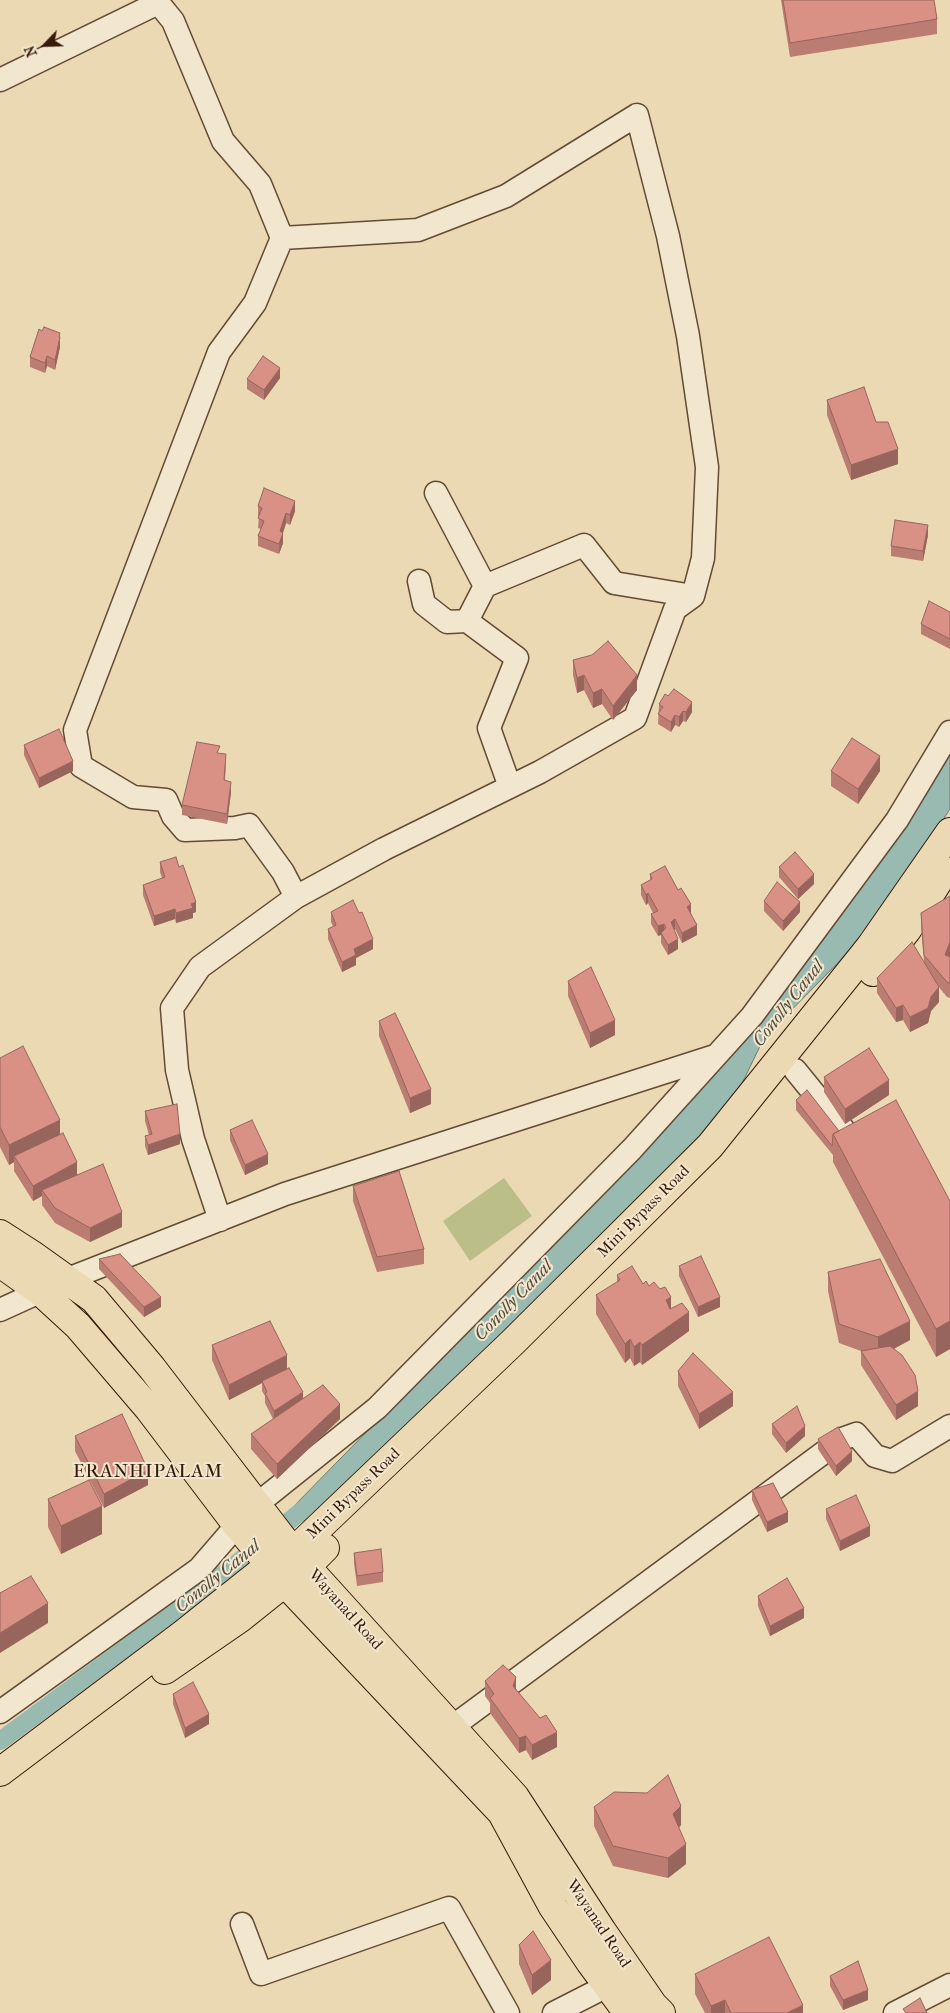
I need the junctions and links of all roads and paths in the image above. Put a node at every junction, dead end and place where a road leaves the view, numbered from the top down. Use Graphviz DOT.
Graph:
graph roads {
  1 [pos="157,1"];
  2 [pos="0,80"];
  3 [pos="282,238"];
  4 [pos="436,493"];
  5 [pos="419,582"];
  6 [pos="485,586"];
  7 [pos="693,596"];
  8 [pos="467,621"];
  9 [pos="950,732"];
  10 [pos="510,787"];
  11 [pos="950,832"];
  12 [pos="950,863"];
  13 [pos="296,897"];
  14 [pos="716,1056"];
  15 [pos="795,1070"];
  16 [pos="878,1143"];
  17 [pos="220,1220"];
  18 [pos="0,1234"];
  19 [pos="0,1262"];
  20 [pos="68,1279"];
  21 [pos="40,1292"];
  22 [pos="0,1310"];
  23 [pos="950,1426"];
  24 [pos="256,1505"];
  25 [pos="237,1525"];
  26 [pos="288,1566"];
  27 [pos="0,1712"];
  28 [pos="452,1727"];
  29 [pos="0,1772"];
  30 [pos="0,1794"];
  31 [pos="242,1924"];
  32 [pos="950,1985"];
  33 [pos="607,1986"];
  34 [pos="508,2013"];
  35 [pos="554,2013"];
  36 [pos="628,2013"];
  37 [pos="661,2013"];
  38 [pos="896,2013"];
  1 -- 2 [label="street"];
  1 -- 3 [label="street"];
  3 -- 7 [label="street"];
  3 -- 13 [label="street"];
  4 -- 6 [label="street"];
  5 -- 8 [label="street"];
  6 -- 7 [label="street"];
  6 -- 8 [label="street"];
  7 -- 10 [label="street"];
  8 -- 10 [label="street"];
  9 -- 14 [label="street"];
  10 -- 13 [label="street"];
  11 -- 26 [label="main road, Mini Bypass Road"];
  12 -- 15 [label="main road, Mini Bypass Road"];
  13 -- 17 [label="street"];
  14 -- 17 [label="street"];
  14 -- 24 [label="street"];
  15 -- 16 [label="street"];
  15 -- 26 [label="main road, Mini Bypass Road"];
  17 -- 20 [label="street"];
  18 -- 20 [label="main road, Wayanad Road"];
  19 -- 21 [label="main road, Wayanad Road"];
  20 -- 21 [label="street"];
  20 -- 24 [label="main road, Wayanad Road"];
  21 -- 22 [label="street"];
  21 -- 25 [label="main road, Wayanad Road"];
  23 -- 28 [label="street"];
  24 -- 26 [label="main road, Wayanad Road"];
  25 -- 26 [label="main road, Wayanad Road"];
  25 -- 27 [label="street"];
  26 -- 28 [label="main road, Wayanad Road"];
  26 -- 29 [label="main road"];
  26 -- 30 [label="main road"];
  26 -- 33 [label="main road, Wayanad Road"];
  28 -- 37 [label="main road, Wayanad Road"];
  31 -- 34 [label="street"];
  32 -- 38 [label="street"];
  33 -- 35 [label="street"];
  33 -- 36 [label="main road, Wayanad Road"];
}
